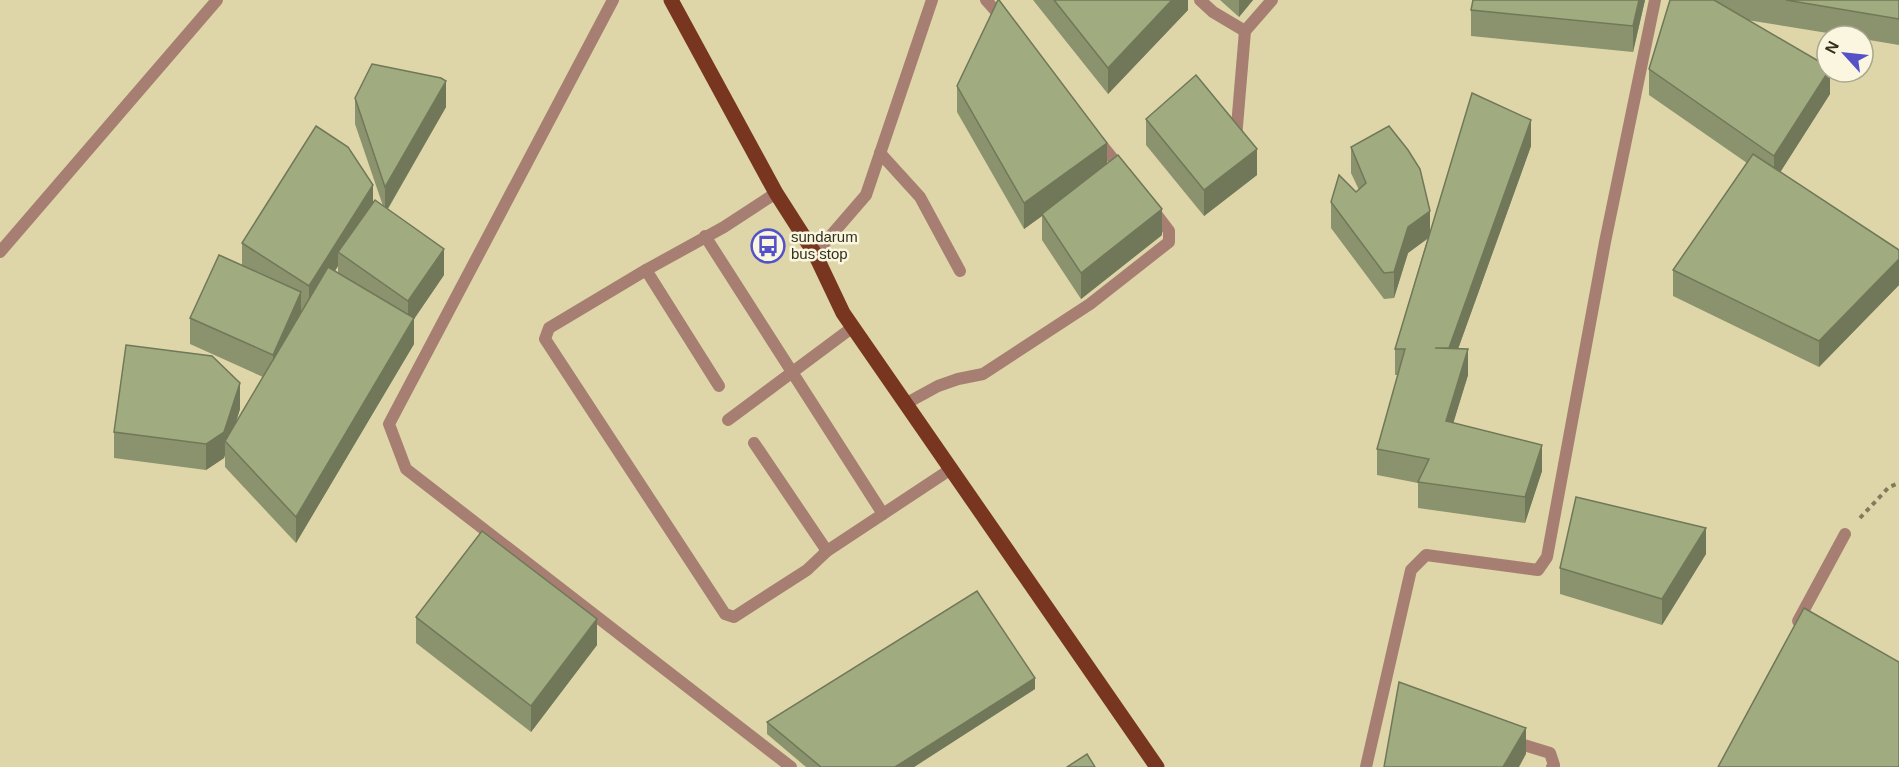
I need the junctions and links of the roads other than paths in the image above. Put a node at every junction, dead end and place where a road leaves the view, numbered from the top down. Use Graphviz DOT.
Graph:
graph roads {
  1 [pos="216,0"];
  2 [pos="613,0"];
  3 [pos="671,0"];
  4 [pos="932,0"];
  5 [pos="986,0"];
  6 [pos="1200,0"];
  7 [pos="1272,0"];
  8 [pos="1655,0"];
  9 [pos="1245,31"];
  10 [pos="1014,33"];
  11 [pos="1088,127"];
  12 [pos="1236,138"];
  13 [pos="880,153"];
  14 [pos="1132,184"];
  15 [pos="776,193"];
  16 [pos="1147,203"];
  17 [pos="705,236"];
  18 [pos="0,252"];
  19 [pos="815,254"];
  20 [pos="646,270"];
  21 [pos="960,271"];
  22 [pos="853,327"];
  23 [pos="792,373"];
  24 [pos="719,386"];
  25 [pos="905,404"];
  26 [pos="728,420"];
  27 [pos="754,443"];
  28 [pos="951,469"];
  29 [pos="884,514"];
  30 [pos="1845,534"];
  31 [pos="827,551"];
  32 [pos="1790,635"];
  33 [pos="1504,739"];
  34 [pos="791,767"];
  35 [pos="1157,767"];
  36 [pos="1366,767"];
  37 [pos="1552,767"];
  1 -- 18 [label="street"];
  2 -- 34 [label="street"];
  3 -- 15 [label="main road"];
  4 -- 13 [label="street"];
  5 -- 10 [label="street"];
  6 -- 9 [label="street"];
  7 -- 9 [label="street"];
  8 -- 36 [label="street"];
  9 -- 12 [label="street"];
  11 -- 14 [label="street"];
  13 -- 19 [label="street"];
  13 -- 21 [label="street"];
  15 -- 17 [label="street"];
  15 -- 19 [label="main road"];
  16 -- 25 [label="street"];
  17 -- 20 [label="street"];
  17 -- 23 [label="street"];
  19 -- 22 [label="main road"];
  20 -- 24 [label="street"];
  20 -- 31 [label="street"];
  22 -- 23 [label="street"];
  22 -- 25 [label="main road"];
  23 -- 26 [label="street"];
  23 -- 29 [label="street"];
  25 -- 28 [label="main road"];
  27 -- 31 [label="street"];
  28 -- 29 [label="street"];
  28 -- 35 [label="main road"];
  29 -- 31 [label="street"];
  30 -- 32 [label="street"];
  33 -- 37 [label="street"];
}
